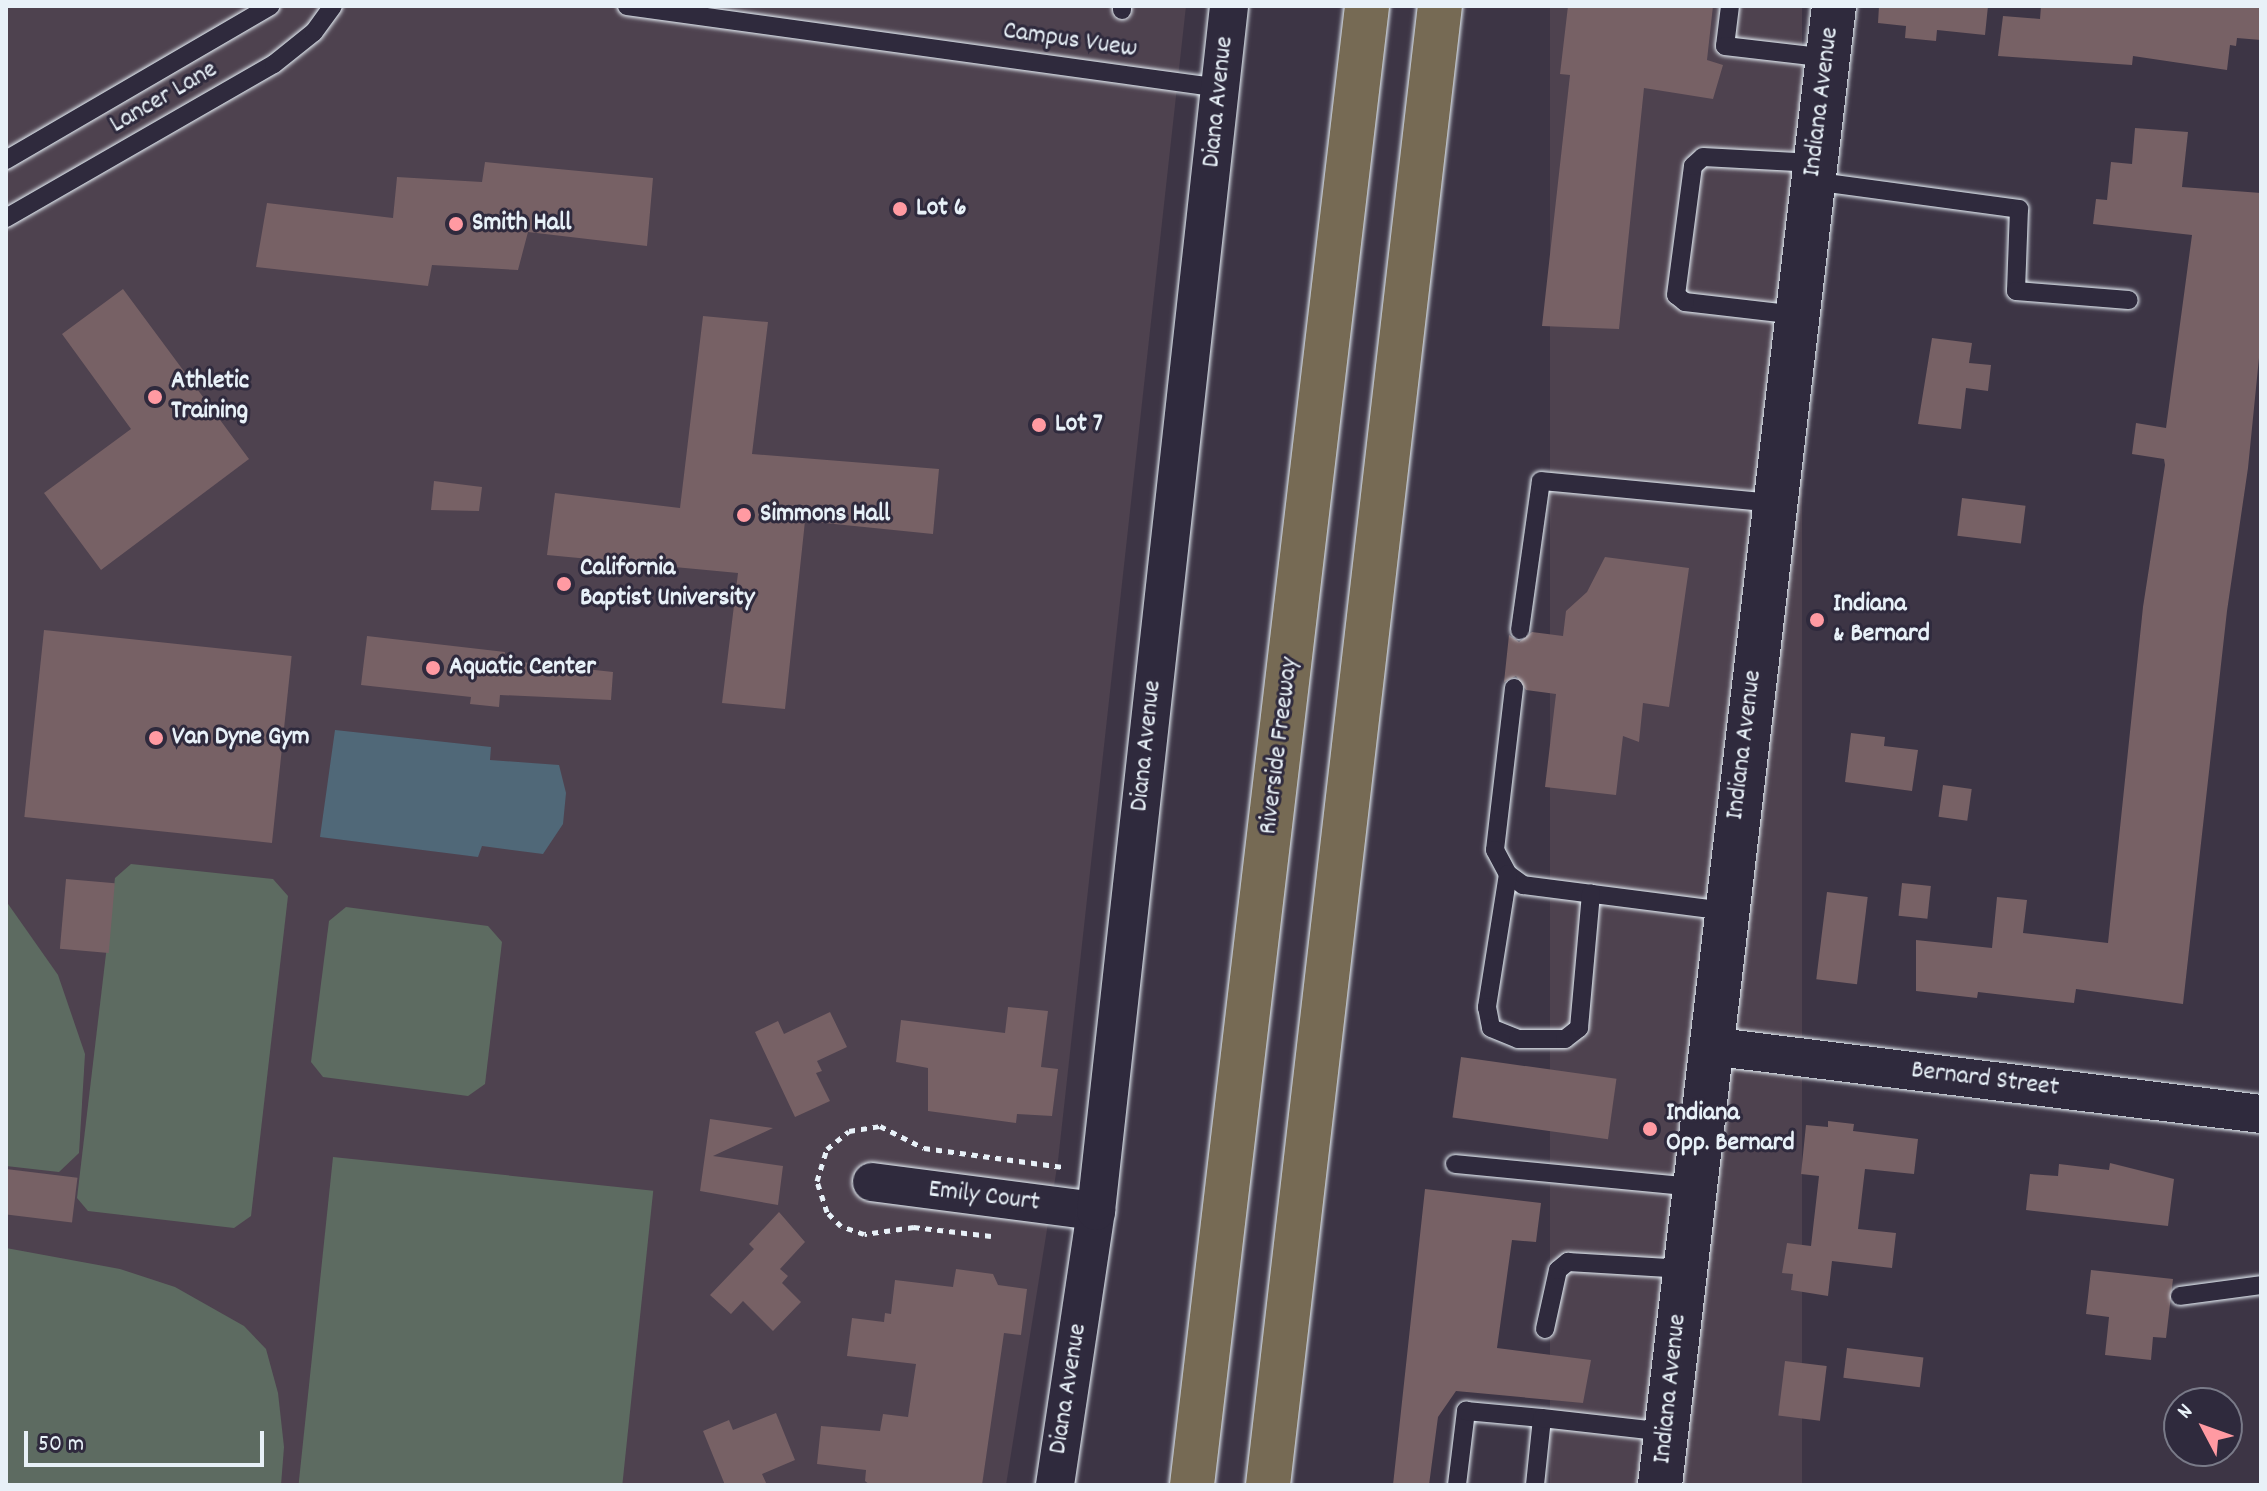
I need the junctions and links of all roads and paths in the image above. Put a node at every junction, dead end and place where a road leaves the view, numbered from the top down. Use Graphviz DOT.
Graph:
graph roads {
  1 [pos="271,6"];
  2 [pos="333,6"];
  3 [pos="627,6"];
  4 [pos="1229,6"];
  5 [pos="1367,6"];
  6 [pos="1440,6"];
  7 [pos="1730,6"];
  8 [pos="1834,6"];
  9 [pos="1828,58"];
  10 [pos="1220,88"];
  11 [pos="6,160"];
  12 [pos="1814,172"];
  13 [pos="6,218"];
  14 [pos="2129,300"];
  15 [pos="1797,315"];
  16 [pos="1774,503"];
  17 [pos="1520,630"];
  18 [pos="1514,688"];
  19 [pos="1508,874"];
  20 [pos="1591,894"];
  21 [pos="1725,911"];
  22 [pos="1709,1046"];
  23 [pos="2261,1114"];
  24 [pos="1455,1164"];
  25 [pos="872,1182"];
  26 [pos="1694,1187"];
  27 [pos="1096,1211"];
  28 [pos="1685,1269"];
  29 [pos="2261,1285"];
  30 [pos="2180,1296"];
  31 [pos="1545,1329"];
  32 [pos="1542,1418"];
  33 [pos="1666,1432"];
  34 [pos="1055,1485"];
  35 [pos="1192,1485"];
  36 [pos="1268,1485"];
  37 [pos="1457,1485"];
  38 [pos="1535,1485"];
  39 [pos="1660,1485"];
  1 -- 11 [label="lane, Lancer Lane"];
  2 -- 13 [label="lane, Lancer Lane"];
  3 -- 10 [label="lane, Campus Vuew"];
  4 -- 10 [label="street, Diana Avenue"];
  5 -- 35 [label="highway, Riverside Freeway"];
  6 -- 36 [label="highway"];
  7 -- 9 [label="lane"];
  8 -- 9 [label="street, Indiana Avenue"];
  9 -- 12 [label="street, Indiana Avenue"];
  10 -- 27 [label="street, Diana Avenue"];
  12 -- 14 [label="lane"];
  12 -- 15 [label="street, Indiana Avenue"];
  12 -- 15 [label="lane"];
  15 -- 16 [label="street, Indiana Avenue"];
  16 -- 17 [label="lane"];
  16 -- 21 [label="street, Indiana Avenue"];
  18 -- 19 [label="lane"];
  19 -- 20 [label="lane"];
  19 -- 20 [label="lane"];
  20 -- 21 [label="lane"];
  21 -- 22 [label="street, Indiana Avenue"];
  22 -- 23 [label="street, Bernard Street"];
  22 -- 26 [label="street, Indiana Avenue"];
  24 -- 26 [label="lane"];
  25 -- 27 [label="street, Emily Court"];
  26 -- 28 [label="street, Indiana Avenue"];
  27 -- 34 [label="street, Diana Avenue"];
  28 -- 31 [label="lane"];
  28 -- 33 [label="street, Indiana Avenue"];
  29 -- 30 [label="lane"];
  32 -- 33 [label="lane"];
  32 -- 37 [label="lane"];
  32 -- 38 [label="lane"];
  33 -- 39 [label="street, Indiana Avenue"];
}
